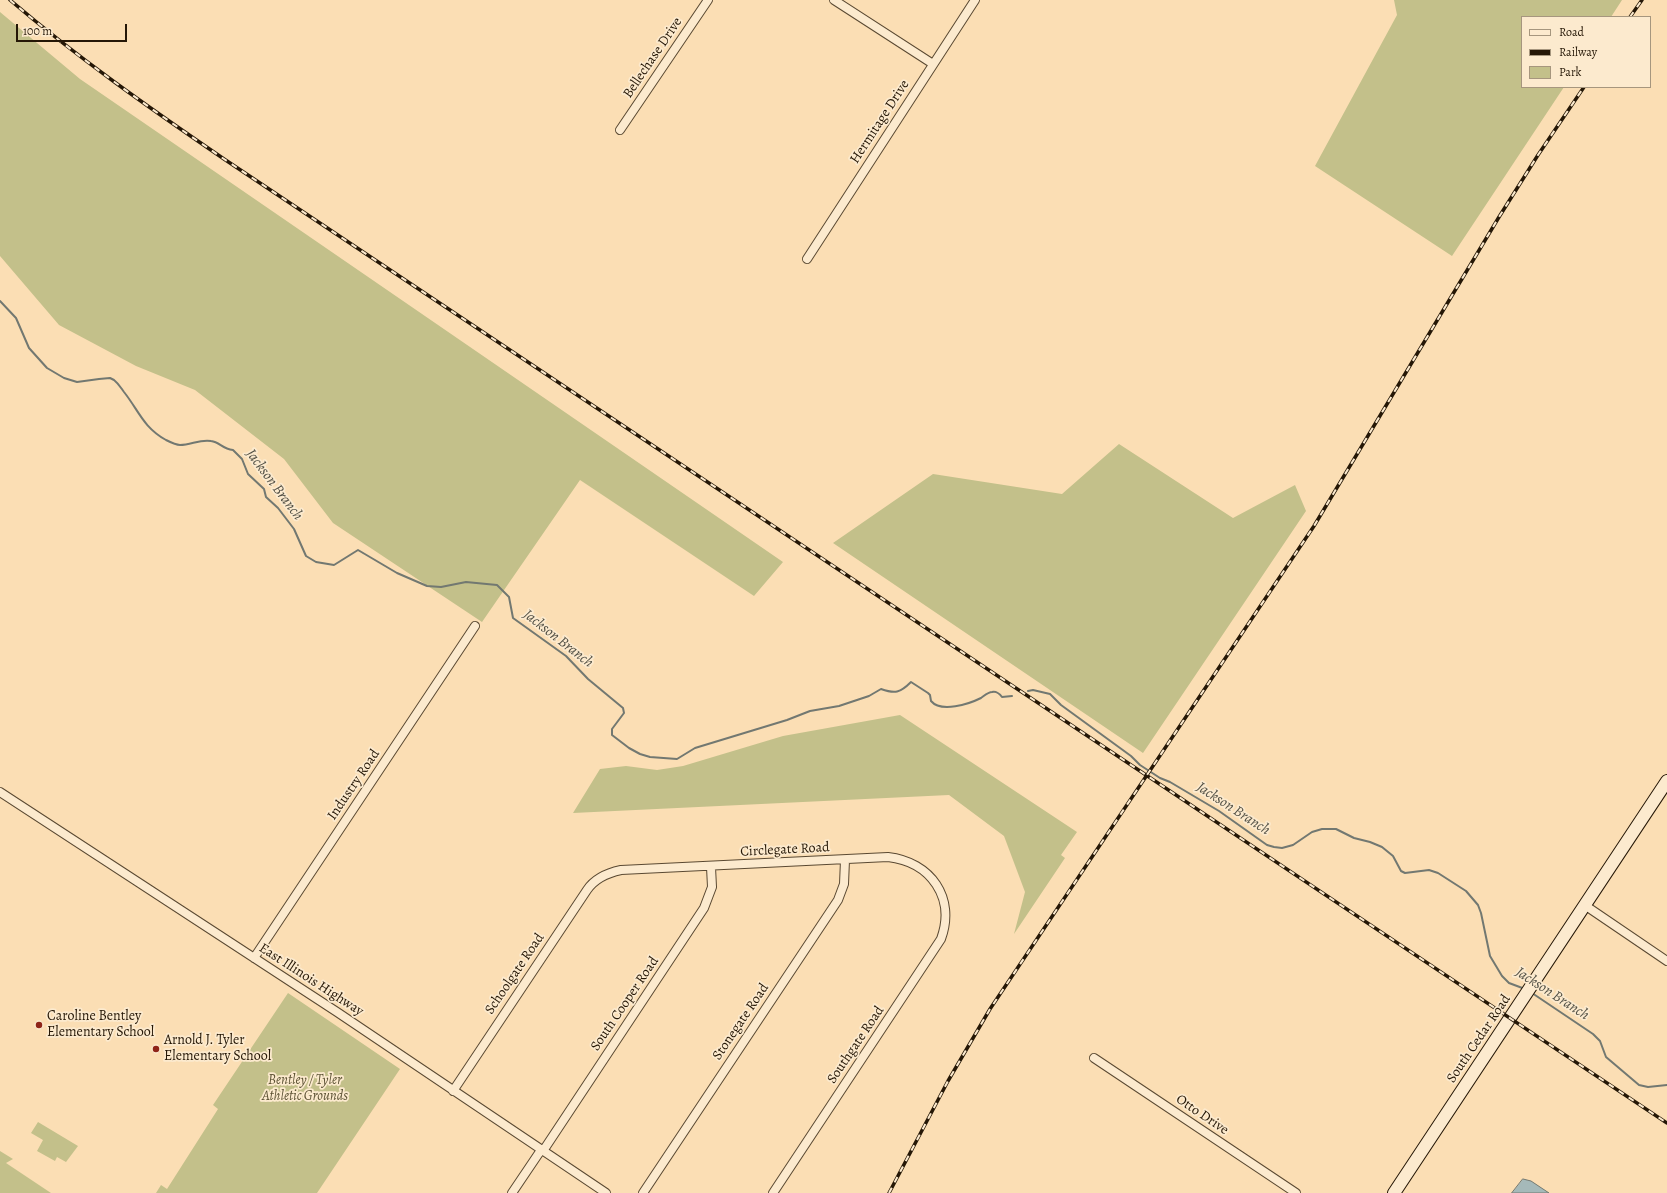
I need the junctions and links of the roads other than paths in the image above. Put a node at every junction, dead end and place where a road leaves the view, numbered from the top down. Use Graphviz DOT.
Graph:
graph roads {
  1 [pos="708,0"];
  2 [pos="834,0"];
  3 [pos="976,0"];
  4 [pos="933,64"];
  5 [pos="620,130"];
  6 [pos="807,259"];
  7 [pos="474,626"];
  8 [pos="1667,781"];
  9 [pos="0,792"];
  10 [pos="845,860"];
  11 [pos="711,867"];
  12 [pos="603,876"];
  13 [pos="945,906"];
  14 [pos="1586,906"];
  15 [pos="254,958"];
  16 [pos="1667,961"];
  17 [pos="1094,1058"];
  18 [pos="453,1091"];
  19 [pos="542,1150"];
  20 [pos="512,1193"];
  21 [pos="606,1193"];
  22 [pos="644,1193"];
  23 [pos="773,1193"];
  24 [pos="1296,1193"];
  25 [pos="1394,1193"];
  1 -- 5 [label="street, Bellechase Drive"];
  2 -- 4 [label="street"];
  3 -- 4 [label="street, Hermitage Drive"];
  4 -- 6 [label="street, Hermitage Drive"];
  7 -- 15 [label="street, Industry Road"];
  8 -- 14 [label="main road, South Cedar Road"];
  9 -- 15 [label="street, East Illinois Highway"];
  10 -- 11 [label="street, Circlegate Road"];
  10 -- 13 [label="street, Circlegate Road"];
  10 -- 22 [label="street, Stonegate Road"];
  11 -- 12 [label="street, Circlegate Road"];
  11 -- 19 [label="street, South Cooper Road"];
  12 -- 18 [label="street, Schoolgate Road"];
  13 -- 23 [label="street, Southgate Road"];
  14 -- 16 [label="street"];
  14 -- 25 [label="main road, South Cedar Road"];
  15 -- 18 [label="street, East Illinois Highway"];
  17 -- 24 [label="street, Otto Drive"];
  18 -- 19 [label="street, East Illinois Highway"];
  19 -- 20 [label="street, South Cooper Road"];
  19 -- 21 [label="street, East Illinois Highway"];
}
